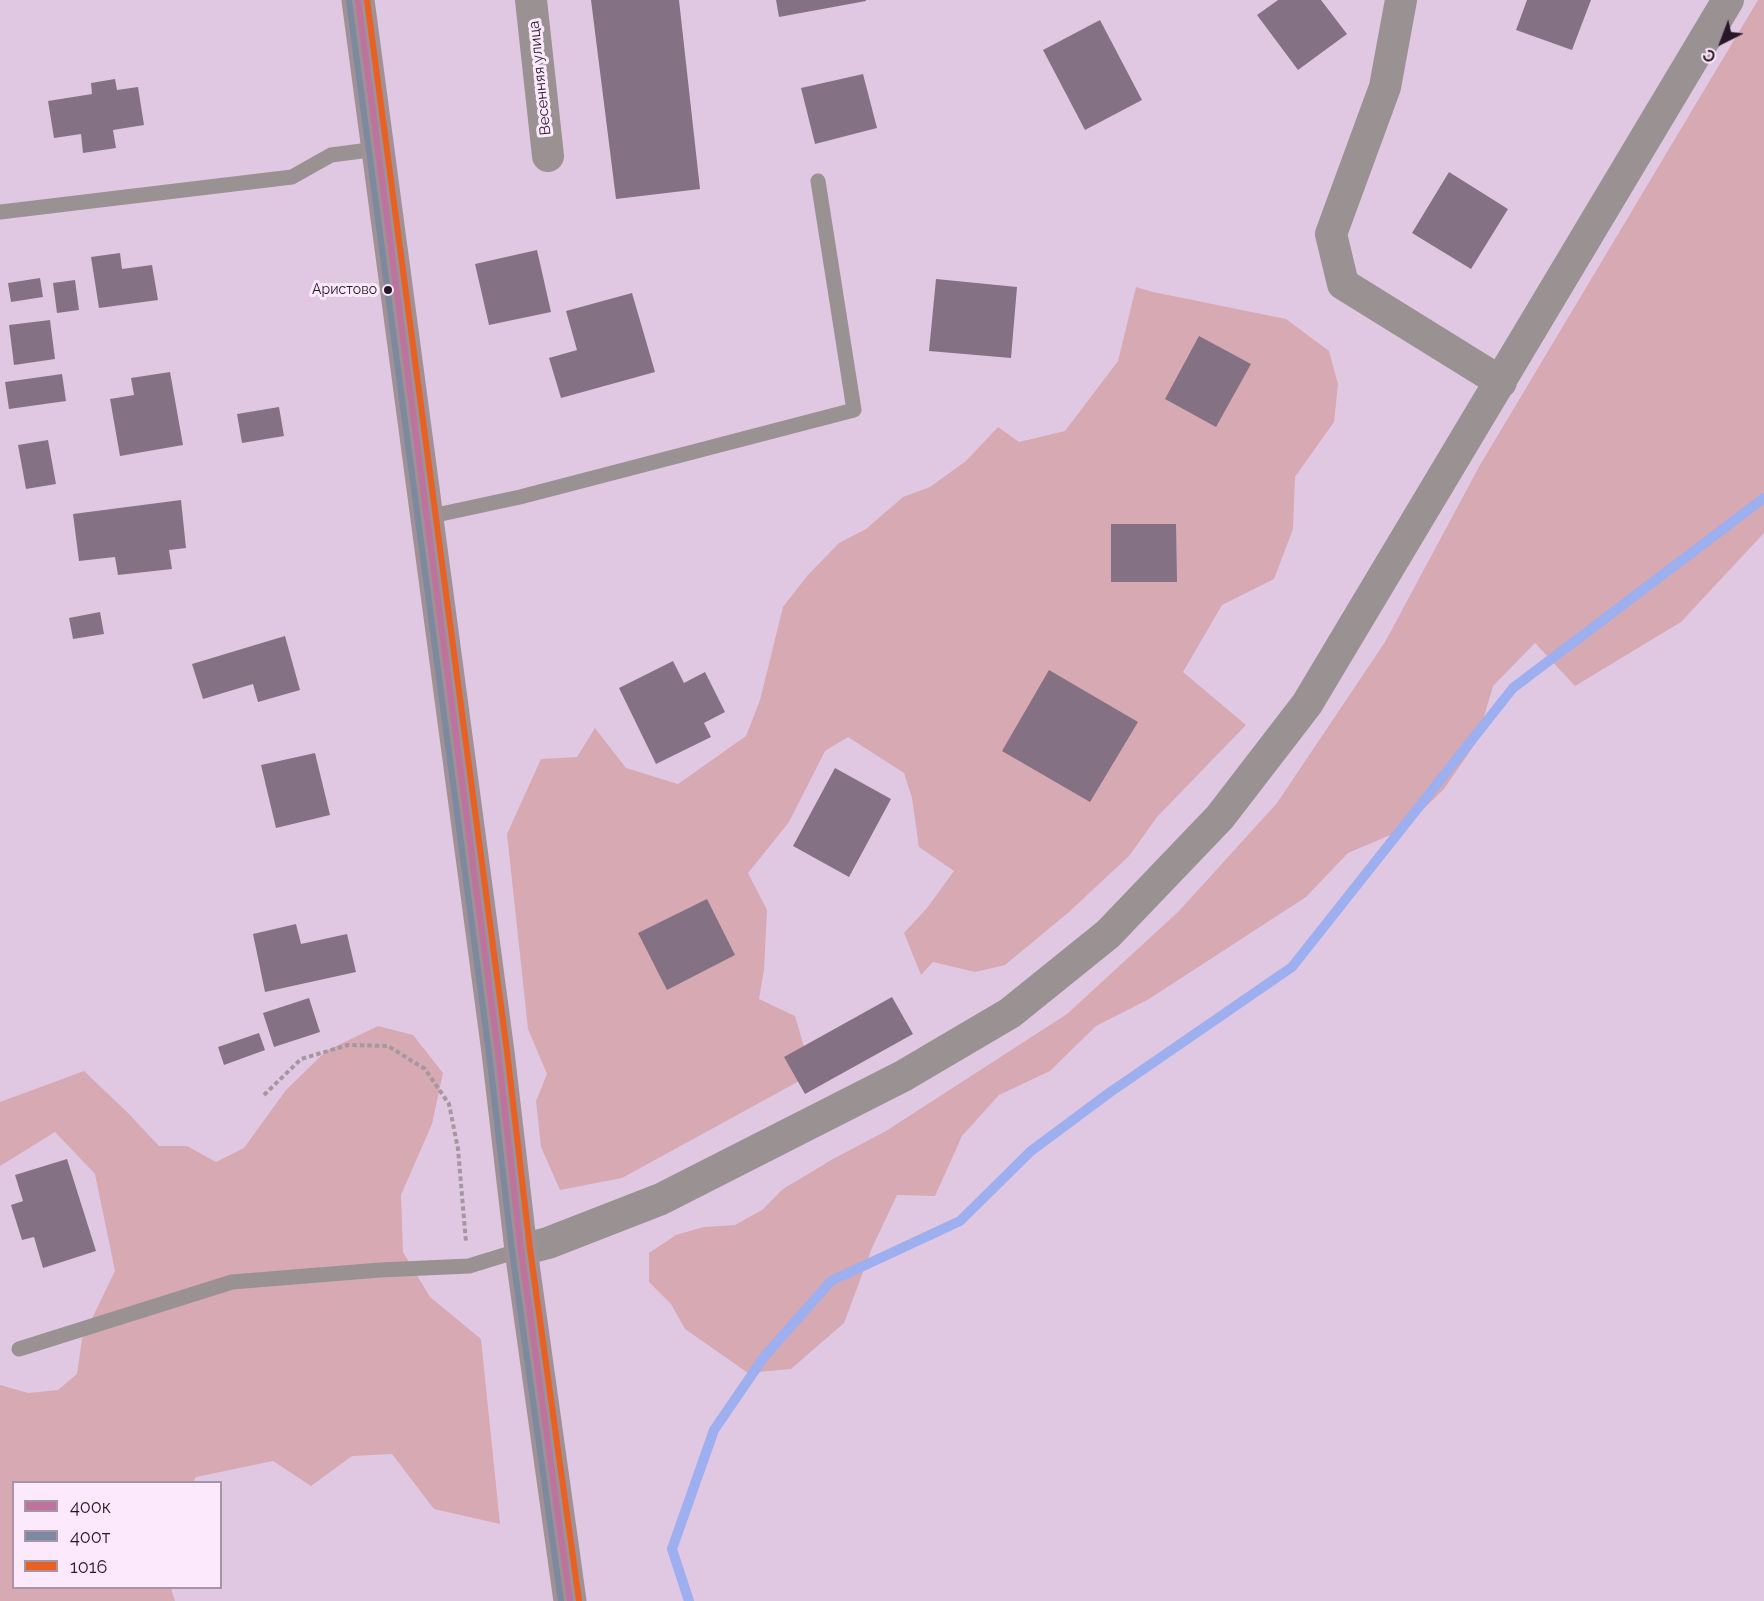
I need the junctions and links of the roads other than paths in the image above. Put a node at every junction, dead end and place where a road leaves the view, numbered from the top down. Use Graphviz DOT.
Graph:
graph roads {
  1 [pos="358,0"];
  2 [pos="531,0"];
  3 [pos="1401,0"];
  4 [pos="1728,0"];
  5 [pos="377,150"];
  6 [pos="548,156"];
  7 [pos="818,181"];
  8 [pos="0,212"];
  9 [pos="1501,382"];
  10 [pos="428,517"];
  11 [pos="521,1250"];
  12 [pos="19,1349"];
  13 [pos="570,1601"];
  1 -- 5 [label="main road"];
  2 -- 6 [label="street, Весенняя улица"];
  3 -- 9 [label="street"];
  4 -- 9 [label="street"];
  5 -- 8 [label="lane"];
  5 -- 10 [label="main road"];
  7 -- 10 [label="lane"];
  9 -- 11 [label="street"];
  10 -- 11 [label="main road"];
  11 -- 12 [label="lane"];
  11 -- 13 [label="main road"];
}
